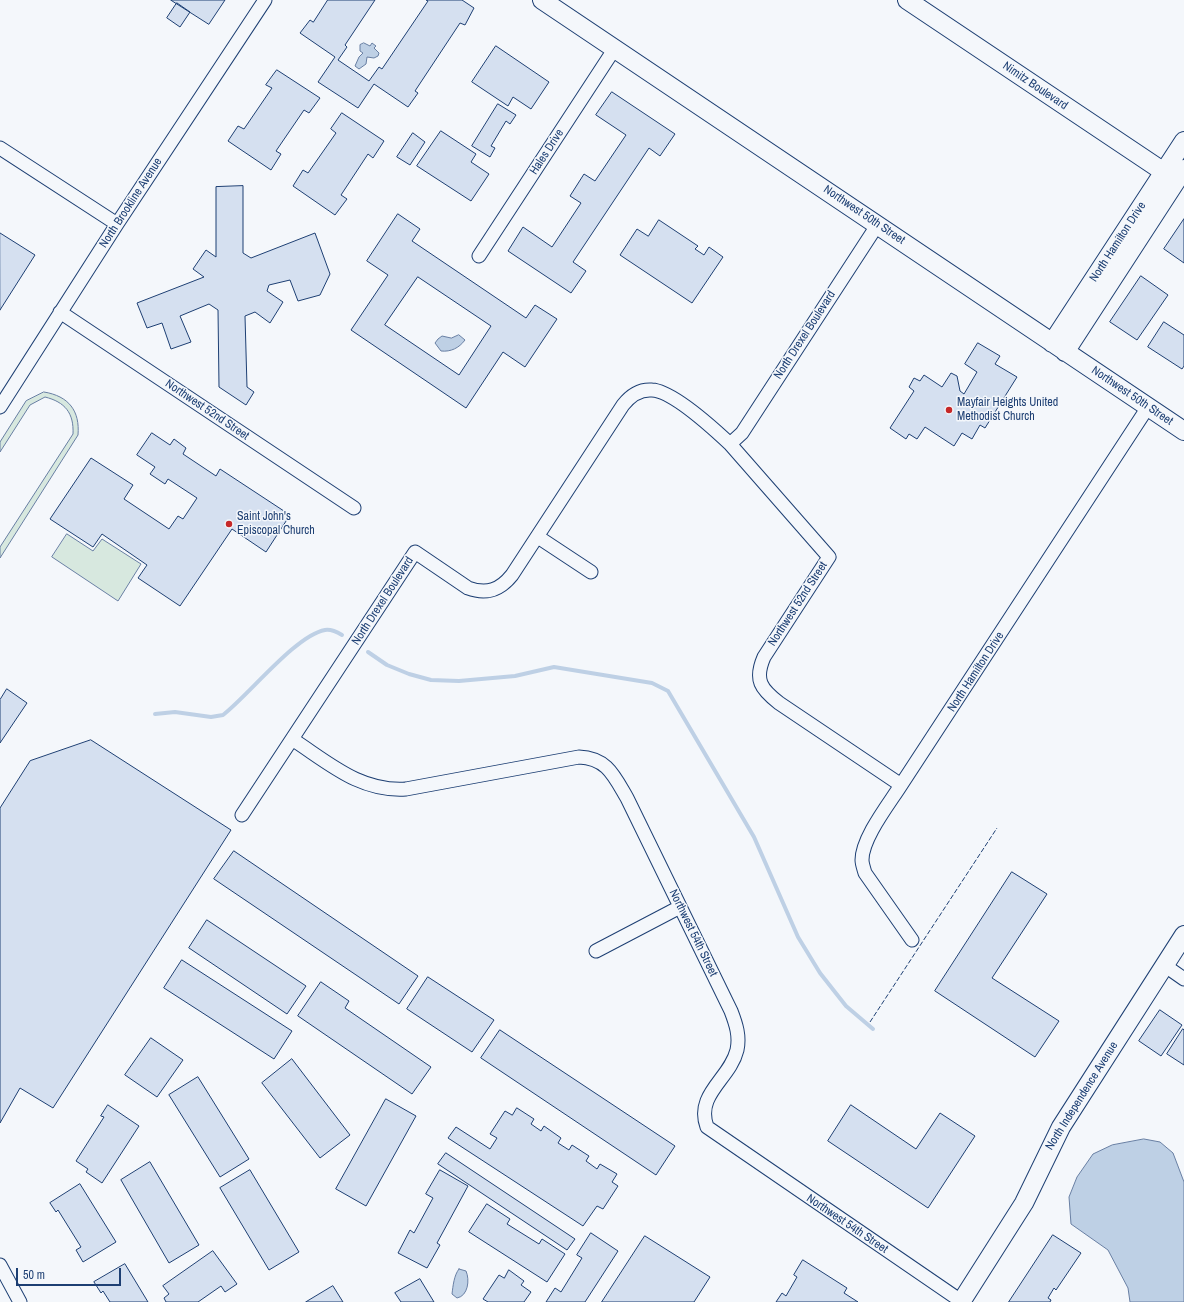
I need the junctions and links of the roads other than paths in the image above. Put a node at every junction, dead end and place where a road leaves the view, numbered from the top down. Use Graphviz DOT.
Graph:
graph roads {
  1 [pos="265,0"];
  2 [pos="542,0"];
  3 [pos="908,0"];
  4 [pos="615,48"];
  5 [pos="1184,141"];
  6 [pos="0,148"];
  7 [pos="1184,168"];
  8 [pos="1164,172"];
  9 [pos="117,224"];
  10 [pos="878,224"];
  11 [pos="479,256"];
  12 [pos="60,312"];
  13 [pos="1058,348"];
  14 [pos="641,391"];
  15 [pos="0,407"];
  16 [pos="1148,407"];
  17 [pos="1184,431"];
  18 [pos="730,444"];
  19 [pos="354,508"];
  20 [pos="538,537"];
  21 [pos="591,572"];
  22 [pos="292,739"];
  23 [pos="901,785"];
  24 [pos="242,815"];
  25 [pos="680,907"];
  26 [pos="1184,935"];
  27 [pos="912,940"];
  28 [pos="596,951"];
  29 [pos="1164,965"];
  30 [pos="1184,979"];
  31 [pos="0,1265"];
  32 [pos="20,1302"];
  33 [pos="961,1302"];
  1 -- 9 [label="street, North Brookline Avenue"];
  2 -- 4 [label="street, Northwest 50th Street"];
  3 -- 8 [label="street, Nimitz Boulevard"];
  4 -- 10 [label="street, Northwest 50th Street"];
  4 -- 11 [label="street, Hales Drive"];
  5 -- 8 [label="street, North Hamilton Drive"];
  6 -- 9 [label="street"];
  7 -- 13 [label="street, North Hamilton Drive"];
  8 -- 13 [label="street, North Hamilton Drive"];
  9 -- 12 [label="street, North Brookline Avenue"];
  10 -- 13 [label="street, Northwest 50th Street"];
  10 -- 18 [label="street, North Drexel Boulevard"];
  12 -- 15 [label="street, North Brookline Avenue"];
  12 -- 19 [label="street, Northwest 52nd Street"];
  13 -- 16 [label="street, Northwest 50th Street"];
  14 -- 18 [label="street, Northwest 52nd Street"];
  14 -- 20 [label="street, North Drexel Boulevard"];
  16 -- 17 [label="street, Northwest 50th Street"];
  16 -- 23 [label="street, North Hamilton Drive"];
  18 -- 23 [label="street, Northwest 52nd Street"];
  20 -- 21 [label="street"];
  20 -- 22 [label="street, North Drexel Boulevard"];
  22 -- 24 [label="street, North Drexel Boulevard"];
  22 -- 25 [label="street, Northwest 54th Street"];
  23 -- 27 [label="street, North Hamilton Drive"];
  25 -- 28 [label="street"];
  25 -- 33 [label="street, Northwest 54th Street"];
  26 -- 29 [label="street, North Independence Avenue"];
  29 -- 30 [label="street"];
  29 -- 33 [label="street, North Independence Avenue"];
  31 -- 32 [label="street"];
}
